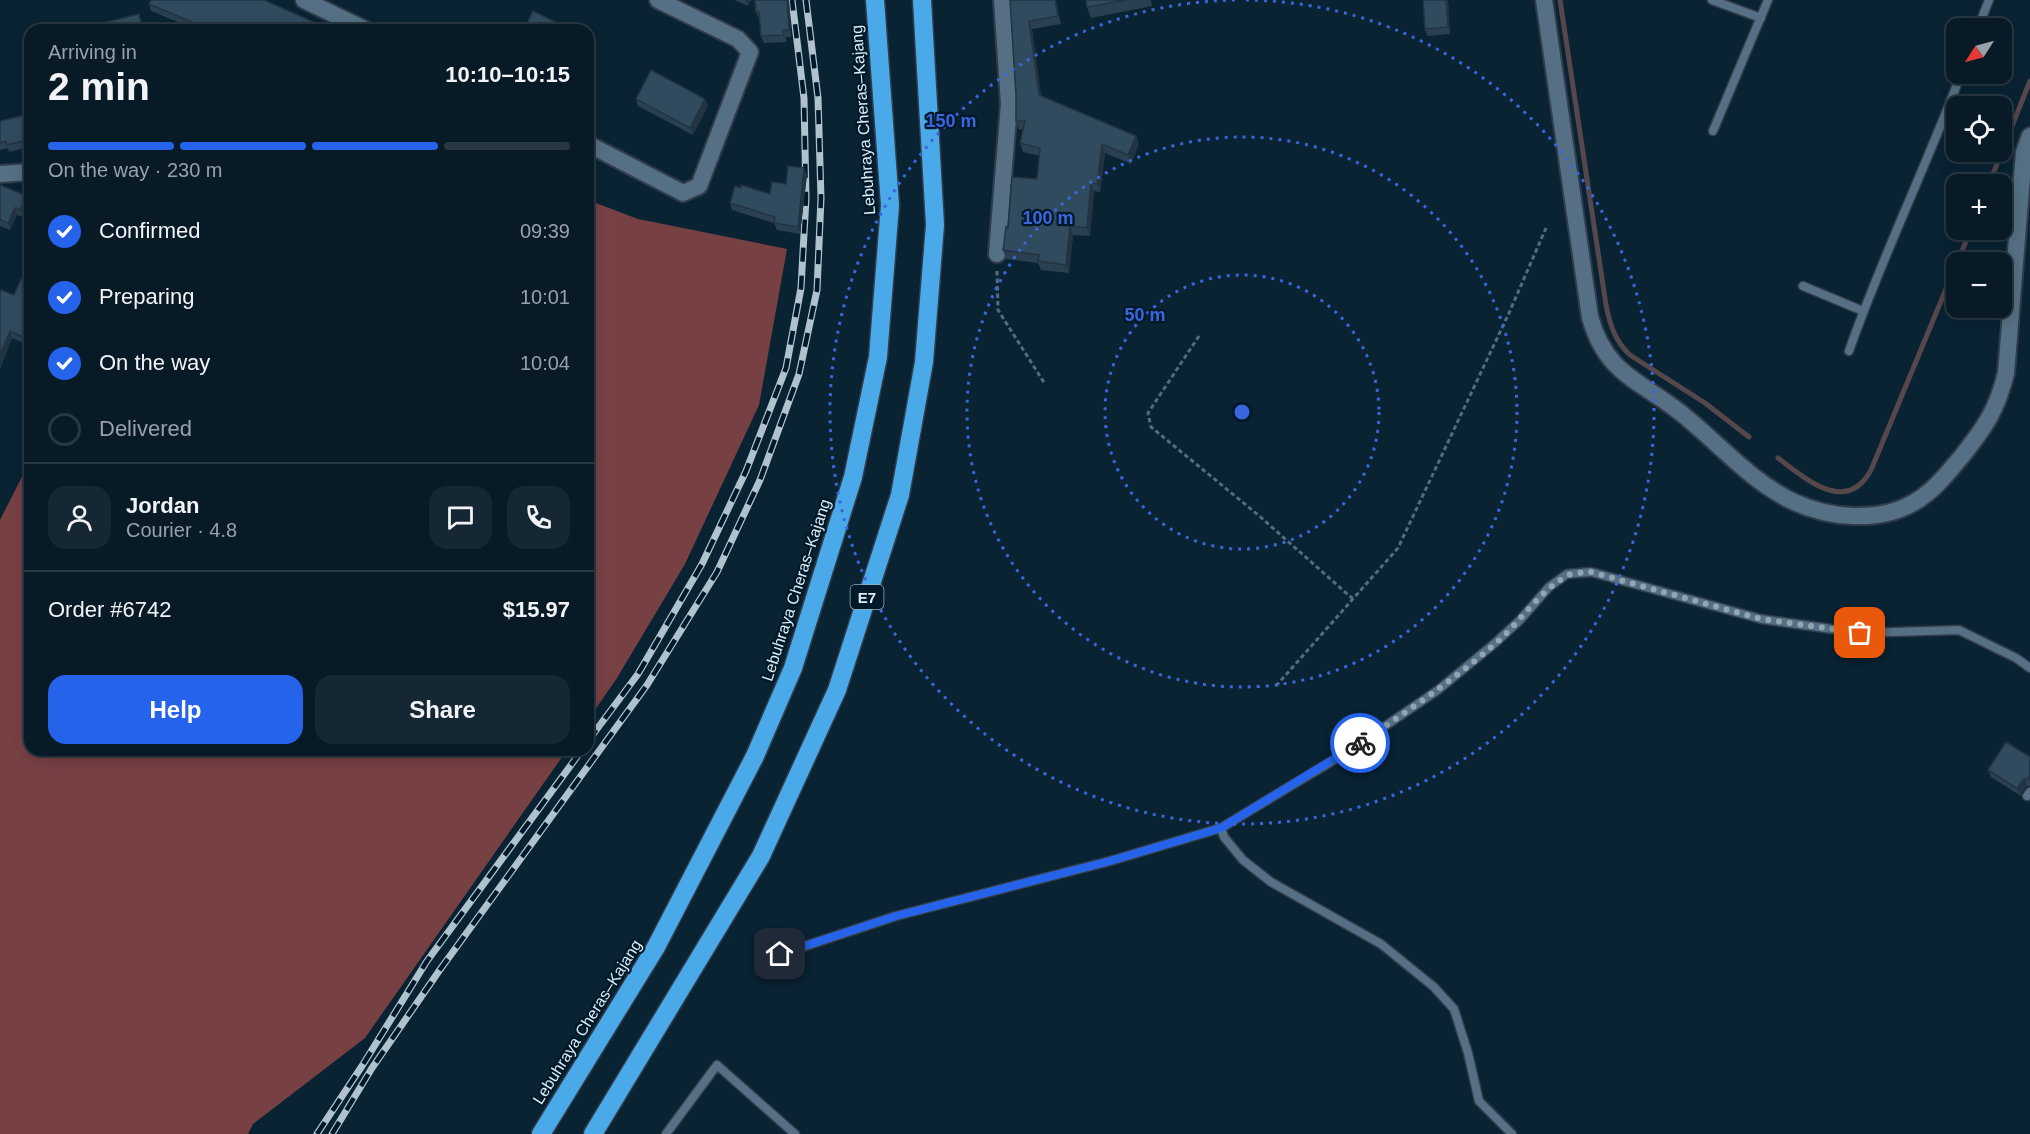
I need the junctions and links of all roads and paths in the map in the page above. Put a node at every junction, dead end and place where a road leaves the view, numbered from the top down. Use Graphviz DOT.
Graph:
graph roads {
  1 [pos="304,0"];
  2 [pos="658,0"];
  3 [pos="875,0"];
  4 [pos="921,0"];
  5 [pos="1002,0"];
  6 [pos="1544,0"];
  7 [pos="1712,0"];
  8 [pos="1768,0"];
  9 [pos="1989,0"];
  10 [pos="1761,18"];
  11 [pos="1982,18"];
  12 [pos="354,24"];
  13 [pos="1957,84"];
  14 [pos="1713,131"];
  15 [pos="2030,136"];
  16 [pos="594,147"];
  17 [pos="24,172"];
  18 [pos="0,174"];
  19 [pos="1546,228"];
  20 [pos="997,254"];
  21 [pos="1803,286"];
  22 [pos="1863,311"];
  23 [pos="1199,336"];
  24 [pos="1849,351"];
  25 [pos="1045,384"];
  26 [pos="1353,599"];
  27 [pos="2030,668"];
  28 [pos="1276,686"];
  29 [pos="1221,828"];
  30 [pos="780,954"];
  31 [pos="541,1134"];
  32 [pos="593,1134"];
  33 [pos="666,1134"];
  34 [pos="795,1134"];
  35 [pos="1512,1134"];
  1 -- 12 [label="street"];
  2 -- 16 [label="street"];
  3 -- 31 [label="highway, Lebuhraya Cheras–Kajang"];
  4 -- 32 [label="highway, E7"];
  5 -- 20 [label="street"];
  6 -- 15 [label="street"];
  7 -- 10 [label="lane"];
  8 -- 10 [label="lane"];
  9 -- 11 [label="lane"];
  10 -- 14 [label="lane"];
  13 -- 22 [label="lane"];
  17 -- 18 [label="street"];
  19 -- 26 [label="path"];
  20 -- 25 [label="path"];
  21 -- 22 [label="lane"];
  22 -- 24 [label="lane"];
  23 -- 26 [label="path"];
  26 -- 28 [label="path"];
  27 -- 29 [label="lane"];
  29 -- 30 [label="lane"];
  29 -- 35 [label="lane"];
  33 -- 34 [label="lane"];
}
